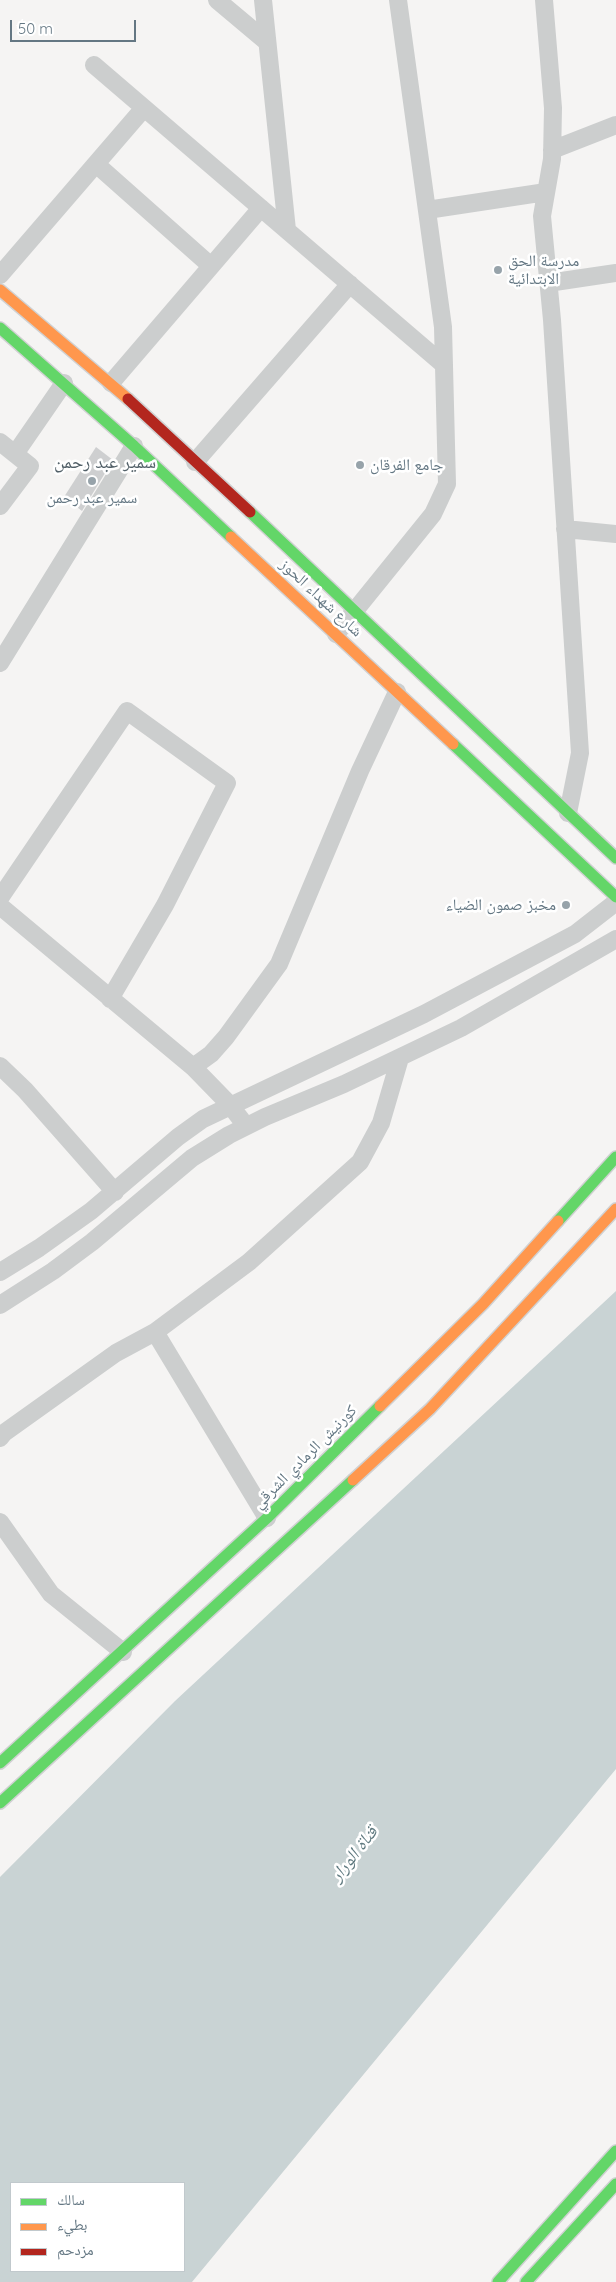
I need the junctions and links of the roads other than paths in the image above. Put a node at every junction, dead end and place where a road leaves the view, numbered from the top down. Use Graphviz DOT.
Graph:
graph roads {
  1 [pos="217,0"];
  2 [pos="263,0"];
  3 [pos="398,0"];
  4 [pos="544,0"];
  5 [pos="267,42"];
  6 [pos="94,65"];
  7 [pos="144,108"];
  8 [pos="616,125"];
  9 [pos="552,150"];
  10 [pos="96,164"];
  11 [pos="546,192"];
  12 [pos="261,208"];
  13 [pos="427,210"];
  14 [pos="287,230"];
  15 [pos="211,266"];
  16 [pos="616,273"];
  17 [pos="0,275"];
  18 [pos="548,283"];
  19 [pos="350,284"];
  20 [pos="0,290"];
  21 [pos="0,328"];
  22 [pos="444,365"];
  23 [pos="111,383"];
  24 [pos="64,384"];
  25 [pos="0,442"];
  26 [pos="134,446"];
  27 [pos="15,454"];
  28 [pos="195,462"];
  29 [pos="0,506"];
  30 [pos="565,529"];
  31 [pos="616,534"];
  32 [pos="355,610"];
  33 [pos="336,634"];
  34 [pos="0,663"];
  35 [pos="397,692"];
  36 [pos="568,812"];
  37 [pos="616,858"];
  38 [pos="616,897"];
  39 [pos="616,902"];
  40 [pos="2,909"];
  41 [pos="616,939"];
  42 [pos="110,998"];
  43 [pos="400,1058"];
  44 [pos="193,1067"];
  45 [pos="1,1072"];
  46 [pos="230,1105"];
  47 [pos="246,1126"];
  48 [pos="616,1157"];
  49 [pos="115,1192"];
  50 [pos="616,1209"];
  51 [pos="0,1272"];
  52 [pos="0,1305"];
  53 [pos="155,1332"];
  54 [pos="0,1438"];
  55 [pos="267,1518"];
  56 [pos="0,1522"];
  57 [pos="123,1652"];
  58 [pos="26,1759"];
  59 [pos="0,1763"];
  60 [pos="0,1803"];
  61 [pos="616,2152"];
  62 [pos="616,2184"];
  63 [pos="498,2282"];
  64 [pos="526,2282"];
  1 -- 5 [label="street"];
  2 -- 5 [label="street"];
  3 -- 13 [label="street"];
  4 -- 9 [label="street"];
  5 -- 14 [label="street"];
  6 -- 7 [label="street"];
  7 -- 10 [label="street"];
  7 -- 12 [label="street"];
  8 -- 9 [label="street"];
  9 -- 11 [label="street"];
  10 -- 15 [label="street"];
  10 -- 17 [label="street"];
  11 -- 13 [label="street"];
  11 -- 18 [label="street"];
  12 -- 14 [label="street"];
  12 -- 15 [label="street"];
  13 -- 22 [label="street"];
  14 -- 19 [label="street"];
  15 -- 23 [label="street"];
  16 -- 18 [label="street"];
  18 -- 30 [label="street"];
  19 -- 22 [label="street"];
  19 -- 28 [label="street"];
  20 -- 23 [label="main road, شارع شهداء الحوز"];
  21 -- 24 [label="main road, شارع شهداء الحوز"];
  22 -- 32 [label="street"];
  23 -- 28 [label="main road, شارع شهداء الحوز"];
  24 -- 26 [label="main road, شارع شهداء الحوز"];
  24 -- 27 [label="street"];
  25 -- 27 [label="street"];
  26 -- 33 [label="main road, شارع شهداء الحوز"];
  26 -- 34 [label="street"];
  27 -- 29 [label="street"];
  28 -- 32 [label="main road, شارع شهداء الحوز"];
  30 -- 31 [label="street"];
  30 -- 36 [label="street"];
  32 -- 33 [label="street"];
  32 -- 36 [label="main road, شارع شهداء الحوز"];
  33 -- 35 [label="main road, شارع شهداء الحوز"];
  35 -- 38 [label="main road, شارع شهداء الحوز"];
  35 -- 44 [label="street"];
  36 -- 37 [label="main road, شارع شهداء الحوز"];
  39 -- 46 [label="street"];
  40 -- 42 [label="street"];
  40 -- 42 [label="street"];
  41 -- 43 [label="street"];
  42 -- 44 [label="street"];
  43 -- 47 [label="street"];
  43 -- 53 [label="street"];
  44 -- 46 [label="street"];
  45 -- 49 [label="street"];
  46 -- 47 [label="street"];
  46 -- 49 [label="street"];
  47 -- 52 [label="street"];
  48 -- 55 [label="main road, كورنيش الرمادي الشرقي"];
  49 -- 51 [label="street"];
  50 -- 58 [label="main road, كورنيش الرمادي الشرقي"];
  53 -- 54 [label="street"];
  53 -- 55 [label="street"];
  55 -- 57 [label="main road, كورنيش الرمادي الشرقي"];
  56 -- 57 [label="street"];
  57 -- 58 [label="main road, كورنيش الرمادي الشرقي"];
  58 -- 59 [label="main road, كورنيش الرمادي الشرقي"];
  58 -- 60 [label="main road, كورنيش الرمادي الشرقي"];
  61 -- 63 [label="main road"];
  62 -- 64 [label="main road"];
}
